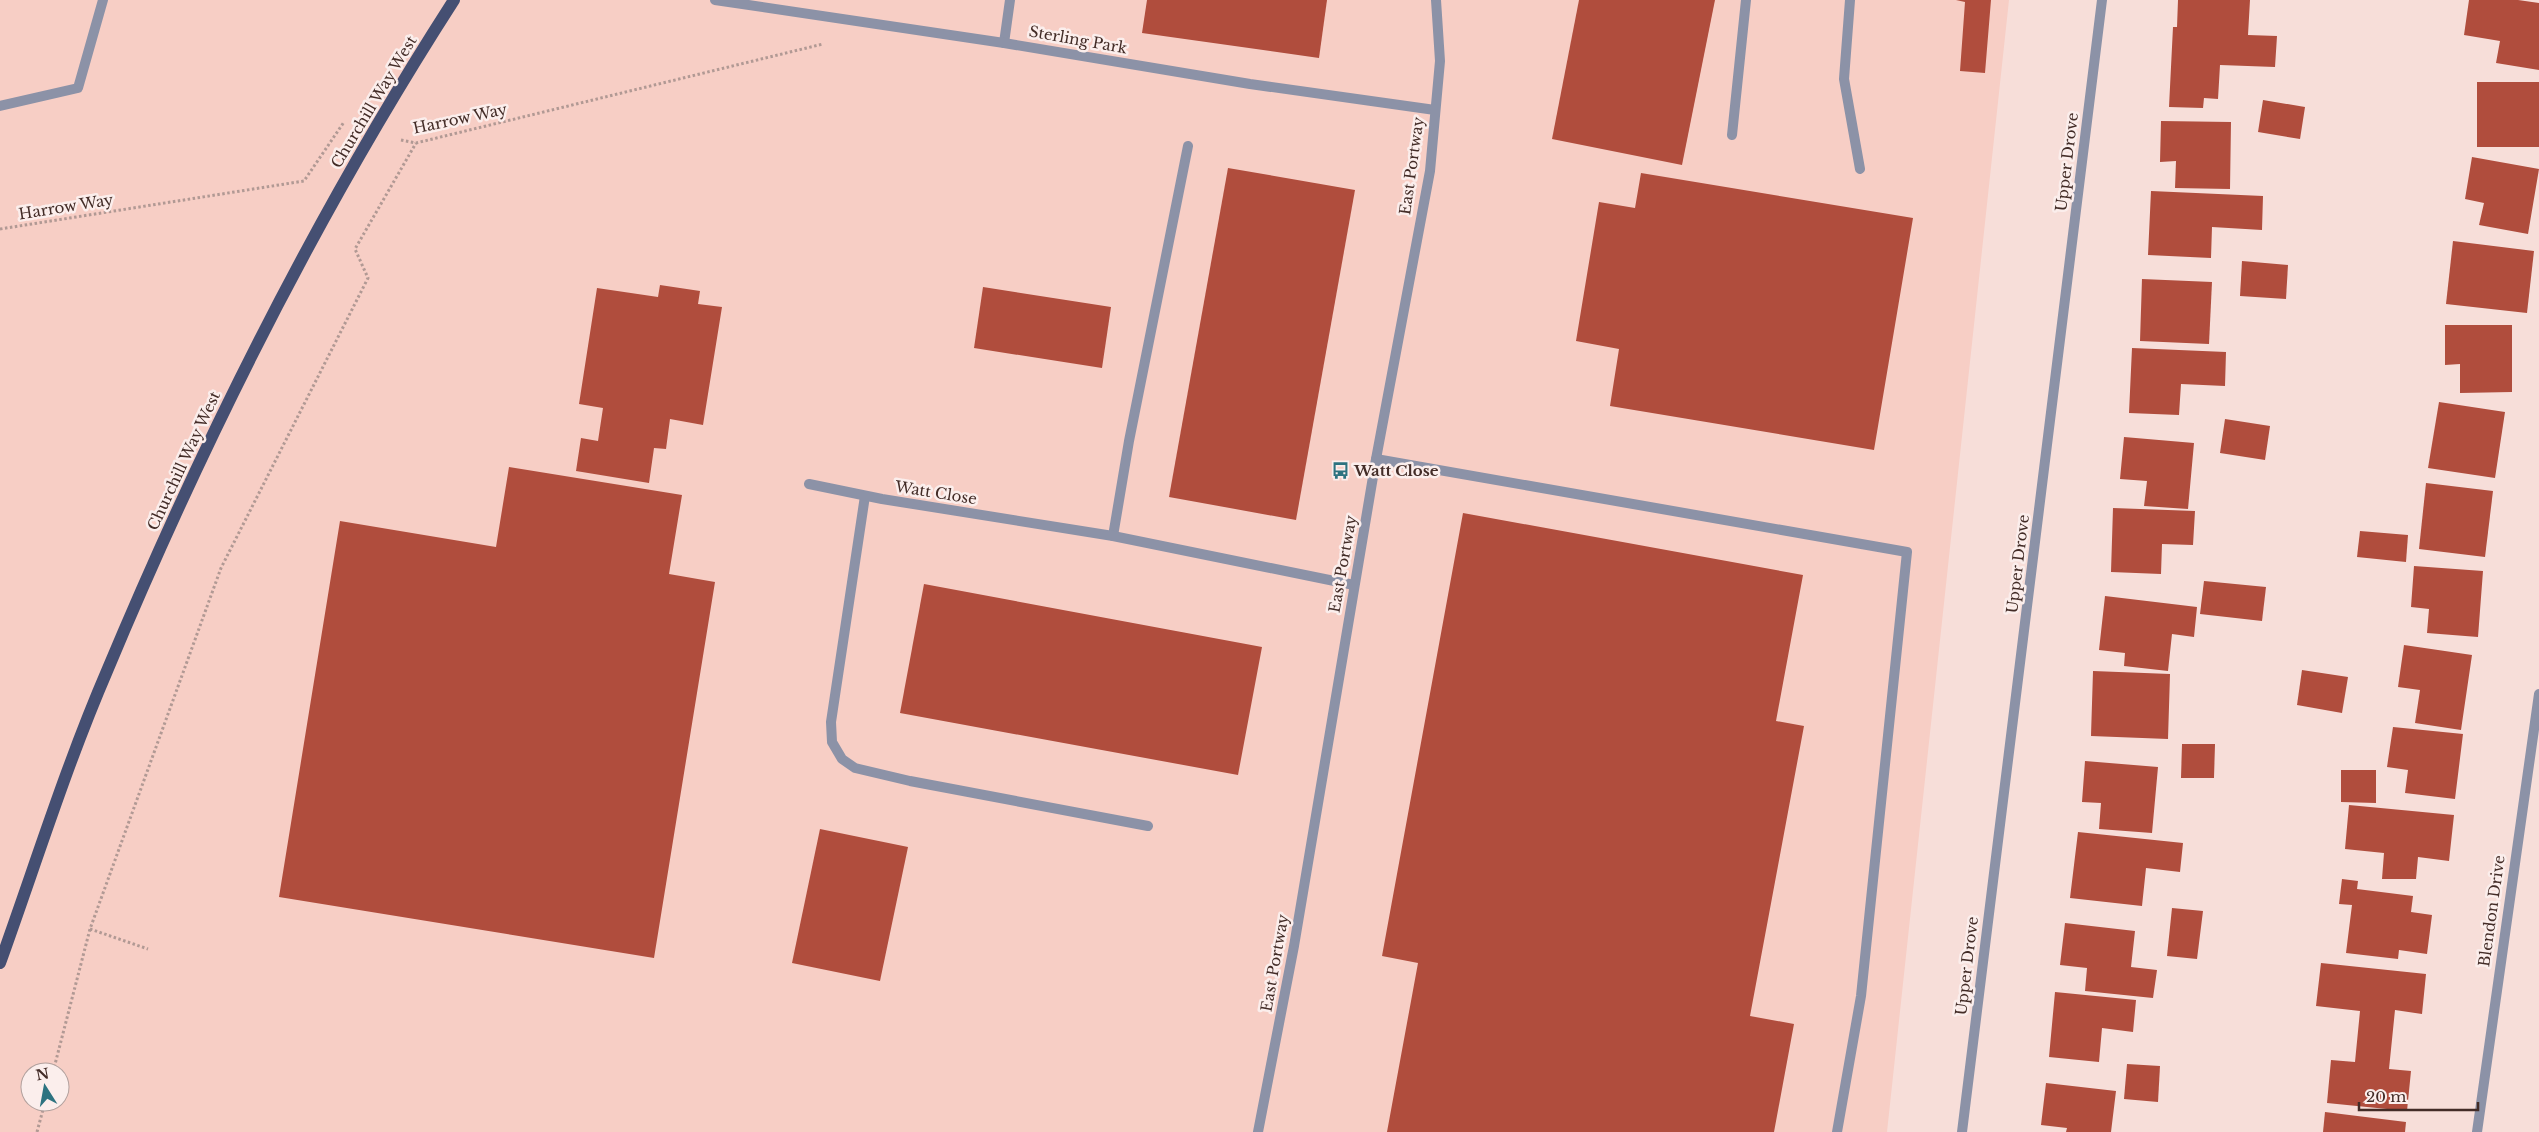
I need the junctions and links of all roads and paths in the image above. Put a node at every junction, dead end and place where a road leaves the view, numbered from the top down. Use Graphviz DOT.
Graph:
graph roads {
  1 [pos="103,0"];
  2 [pos="454,0"];
  3 [pos="715,0"];
  4 [pos="1010,0"];
  5 [pos="1436,0"];
  6 [pos="1746,0"];
  7 [pos="1850,0"];
  8 [pos="2102,0"];
  9 [pos="826,43"];
  10 [pos="1004,43"];
  11 [pos="0,106"];
  12 [pos="1435,110"];
  13 [pos="372,134"];
  14 [pos="1732,134"];
  15 [pos="416,143"];
  16 [pos="1188,146"];
  17 [pos="1860,169"];
  18 [pos="0,229"];
  19 [pos="1376,460"];
  20 [pos="808,484"];
  21 [pos="865,496"];
  22 [pos="1113,536"];
  23 [pos="1354,585"];
  24 [pos="2539,694"];
  25 [pos="1148,826"];
  26 [pos="90,929"];
  27 [pos="148,949"];
  28 [pos="0,963"];
  29 [pos="56,1062"];
  30 [pos="42,1112"];
  31 [pos="37,1132"];
  32 [pos="1258,1132"];
  33 [pos="1837,1132"];
  34 [pos="1962,1132"];
  35 [pos="2476,1132"];
  1 -- 11 [label="street"];
  2 -- 13 [label="main road, Churchill Way West"];
  3 -- 10 [label="street, Sterling Park"];
  4 -- 10 [label="street"];
  5 -- 12 [label="street, East Portway"];
  6 -- 14 [label="street"];
  7 -- 17 [label="street"];
  8 -- 34 [label="street, Upper Drove"];
  9 -- 15 [label="path, Harrow Way"];
  10 -- 12 [label="street, Sterling Park"];
  12 -- 19 [label="street, East Portway"];
  13 -- 15 [label="path, Harrow Way"];
  13 -- 18 [label="path, Harrow Way"];
  13 -- 28 [label="main road, Churchill Way West"];
  15 -- 26 [label="path"];
  16 -- 22 [label="street"];
  19 -- 23 [label="street, East Portway"];
  19 -- 33 [label="street"];
  20 -- 21 [label="street, Watt Close"];
  21 -- 22 [label="street, Watt Close"];
  21 -- 25 [label="street"];
  22 -- 23 [label="street, Watt Close"];
  23 -- 32 [label="street, East Portway"];
  24 -- 35 [label="street, Blendon Drive"];
  26 -- 27 [label="path"];
  26 -- 29 [label="path"];
  30 -- 31 [label="path"];
}
